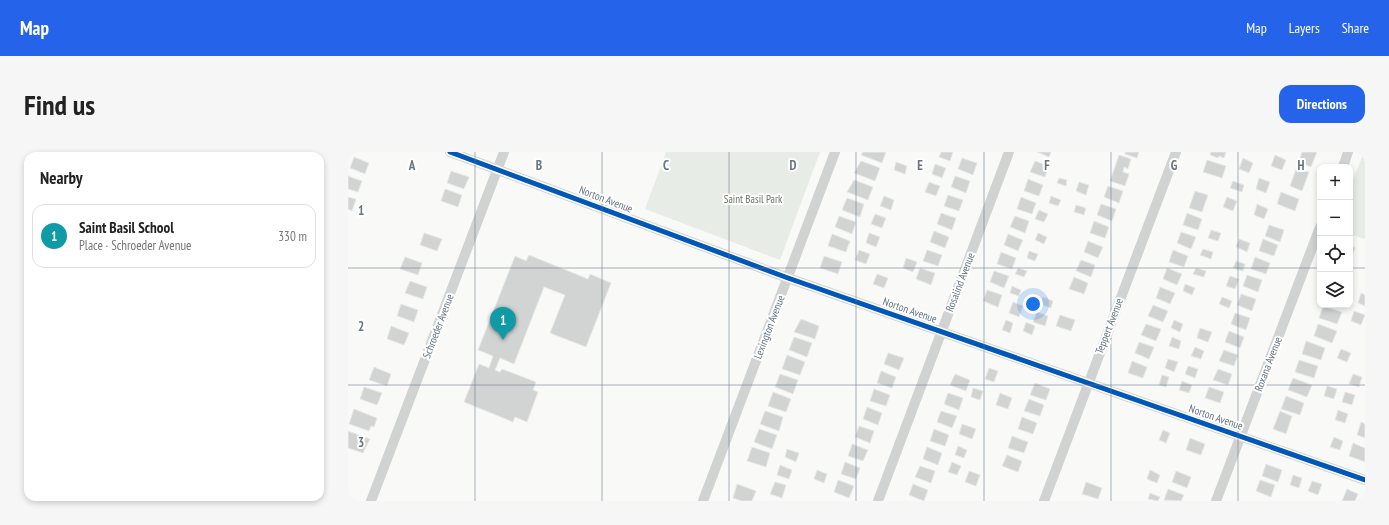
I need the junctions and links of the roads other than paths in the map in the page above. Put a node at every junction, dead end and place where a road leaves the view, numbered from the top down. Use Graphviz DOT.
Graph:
graph roads {
  1 [pos="450,152"];
  2 [pos="504,152"];
  3 [pos="835,152"];
  4 [pos="1009,152"];
  5 [pos="1176,152"];
  6 [pos="1348,152"];
  7 [pos="1344,164"];
  8 [pos="498,169"];
  9 [pos="1317,235"];
  10 [pos="788,278"];
  11 [pos="942,332"];
  12 [pos="1088,382"];
  13 [pos="1241,437"];
  14 [pos="1365,480"];
  15 [pos="371,501"];
  16 [pos="703,501"];
  17 [pos="878,501"];
  18 [pos="1044,501"];
  19 [pos="1216,501"];
  1 -- 8 [label="street, Norton Avenue"];
  2 -- 8 [label="street, Schroeder Avenue"];
  3 -- 10 [label="street, Lexington Avenue"];
  4 -- 11 [label="street, Rosalind Avenue"];
  5 -- 12 [label="street, Teppert Avenue"];
  6 -- 7 [label="street"];
  8 -- 10 [label="street, Norton Avenue"];
  8 -- 15 [label="street, Schroeder Avenue"];
  9 -- 13 [label="street, Roxana Avenue"];
  10 -- 11 [label="street, Norton Avenue"];
  10 -- 16 [label="street, Lexington Avenue"];
  11 -- 12 [label="street, Norton Avenue"];
  11 -- 17 [label="street, Rosalind Avenue"];
  12 -- 13 [label="street, Norton Avenue"];
  12 -- 18 [label="street, Teppert Avenue"];
  13 -- 14 [label="street, Norton Avenue"];
  13 -- 19 [label="street, Roxana Avenue"];
}
